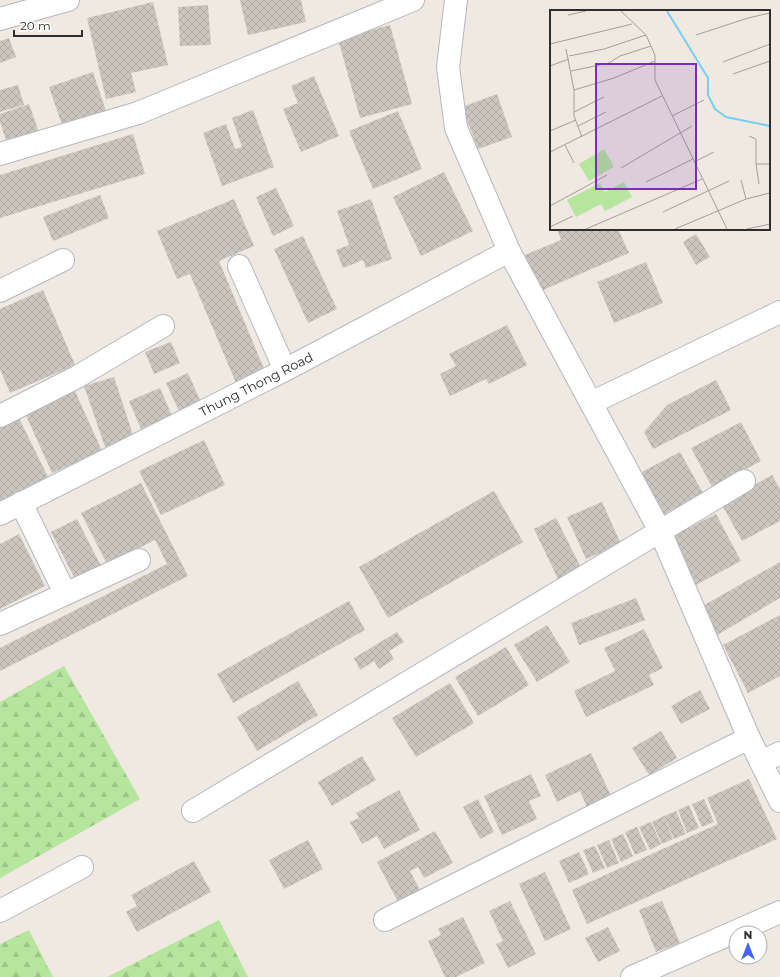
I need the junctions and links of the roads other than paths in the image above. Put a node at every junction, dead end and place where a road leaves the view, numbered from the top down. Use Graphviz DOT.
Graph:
graph roads {
  1 [pos="68,0"];
  2 [pos="413,0"];
  3 [pos="456,0"];
  4 [pos="0,19"];
  5 [pos="0,154"];
  6 [pos="509,251"];
  7 [pos="62,260"];
  8 [pos="239,266"];
  9 [pos="0,291"];
  10 [pos="780,312"];
  11 [pos="163,326"];
  12 [pos="285,370"];
  13 [pos="591,403"];
  14 [pos="0,416"];
  15 [pos="744,481"];
  16 [pos="21,503"];
  17 [pos="0,514"];
  18 [pos="660,531"];
  19 [pos="139,560"];
  20 [pos="65,594"];
  21 [pos="0,624"];
  22 [pos="750,738"];
  23 [pos="771,758"];
  24 [pos="780,801"];
  25 [pos="193,812"];
  26 [pos="82,867"];
  27 [pos="0,911"];
  28 [pos="780,912"];
  29 [pos="385,920"];
  30 [pos="632,977"];
  1 -- 4 [label="street"];
  2 -- 5 [label="street"];
  3 -- 6 [label="street"];
  6 -- 12 [label="street, Thung Thong Road"];
  6 -- 13 [label="street"];
  7 -- 9 [label="street"];
  8 -- 12 [label="street"];
  10 -- 13 [label="street"];
  11 -- 14 [label="street"];
  12 -- 16 [label="street, Thung Thong Road"];
  13 -- 18 [label="street"];
  15 -- 18 [label="street"];
  16 -- 17 [label="street, Thung Thong Road"];
  16 -- 20 [label="street"];
  18 -- 22 [label="street"];
  18 -- 25 [label="street"];
  19 -- 20 [label="street"];
  20 -- 21 [label="street"];
  22 -- 23 [label="street"];
  22 -- 29 [label="street"];
  23 -- 24 [label="street"];
  26 -- 27 [label="street"];
  28 -- 30 [label="street"];
}
